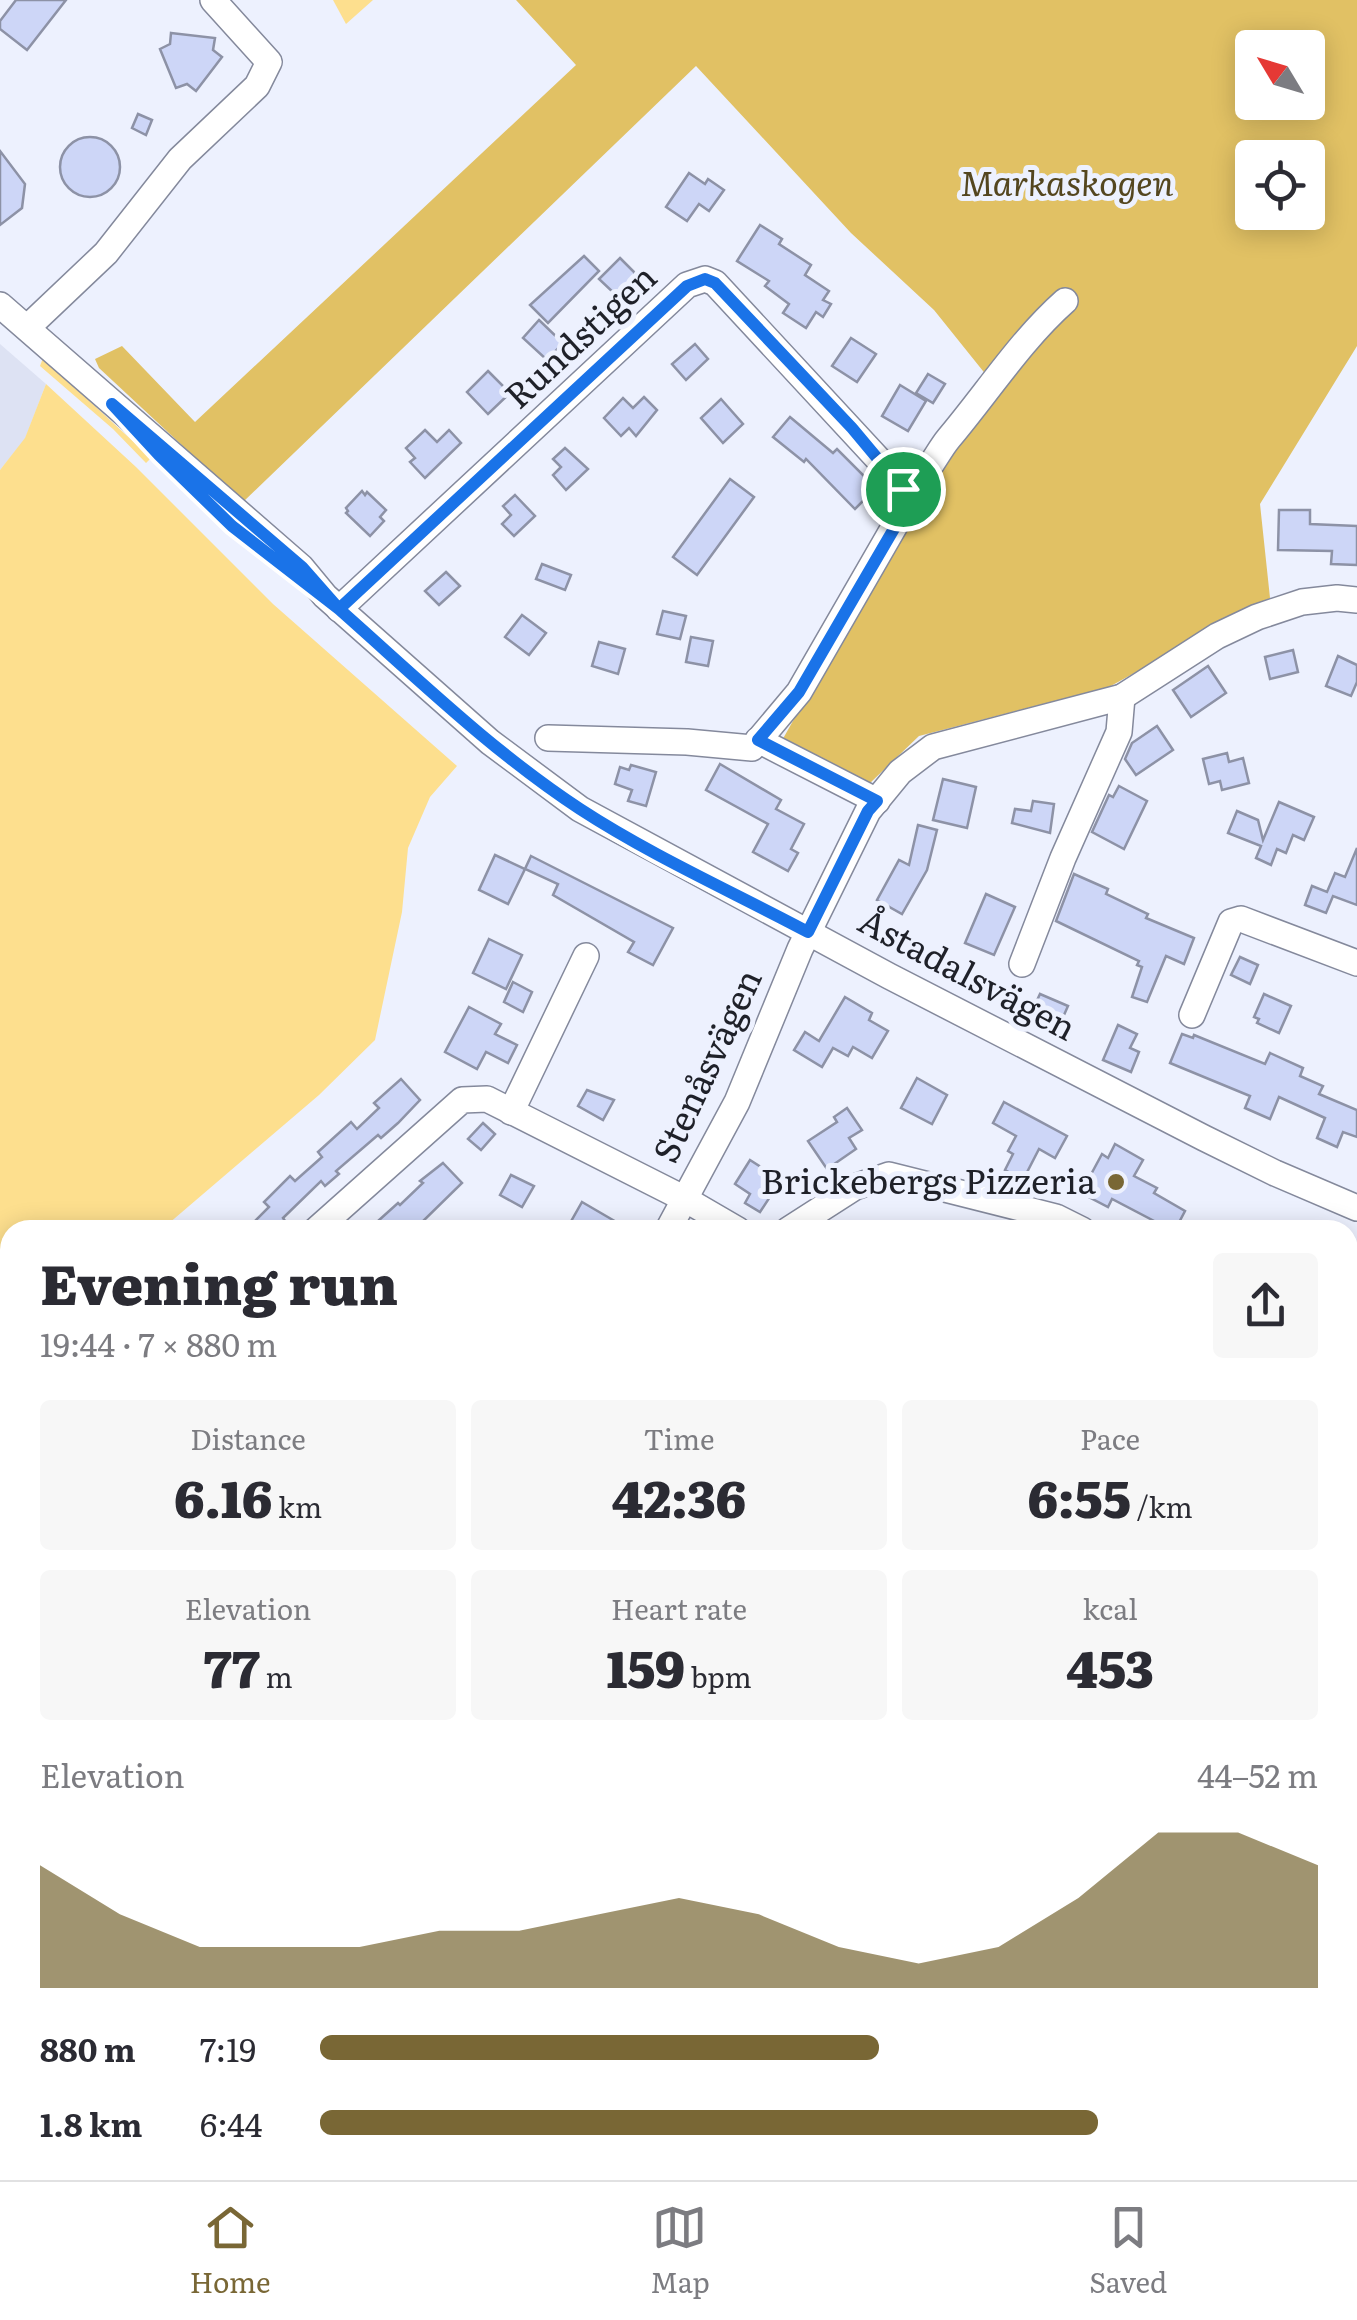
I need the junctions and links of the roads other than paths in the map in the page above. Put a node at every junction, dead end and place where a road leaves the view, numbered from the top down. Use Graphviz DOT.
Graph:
graph roads {
  1 [pos="213,0"];
  2 [pos="1065,301"];
  3 [pos="0,304"];
  4 [pos="28,328"];
  5 [pos="903,489"];
  6 [pos="1357,600"];
  7 [pos="332,602"];
  8 [pos="1122,697"];
  9 [pos="548,738"];
  10 [pos="758,740"];
  11 [pos="877,801"];
  12 [pos="808,932"];
  13 [pos="586,956"];
  14 [pos="1022,964"];
  15 [pos="1357,964"];
  16 [pos="1192,1015"];
  17 [pos="511,1112"];
  18 [pos="683,1198"];
  19 [pos="1357,1208"];
  20 [pos="327,1220"];
  21 [pos="673,1220"];
  22 [pos="721,1220"];
  23 [pos="804,1220"];
  24 [pos="1062,1220"];
  1 -- 4 [label="street"];
  2 -- 5 [label="street"];
  3 -- 4 [label="street, Åstadalsvägen"];
  4 -- 7 [label="street, Åstadalsvägen"];
  5 -- 7 [label="street, Rundstigen"];
  5 -- 10 [label="street"];
  6 -- 8 [label="street, Stenåsvägen"];
  7 -- 12 [label="street, Åstadalsvägen"];
  8 -- 11 [label="street, Stenåsvägen"];
  8 -- 14 [label="street"];
  9 -- 10 [label="street"];
  10 -- 11 [label="street"];
  11 -- 12 [label="street, Stenåsvägen"];
  12 -- 18 [label="street, Stenåsvägen"];
  12 -- 19 [label="street, Åstadalsvägen"];
  13 -- 17 [label="street"];
  15 -- 16 [label="street"];
  17 -- 18 [label="street"];
  17 -- 20 [label="street"];
  18 -- 21 [label="street, Stenåsvägen"];
  18 -- 22 [label="street"];
  23 -- 24 [label="street"];
}
